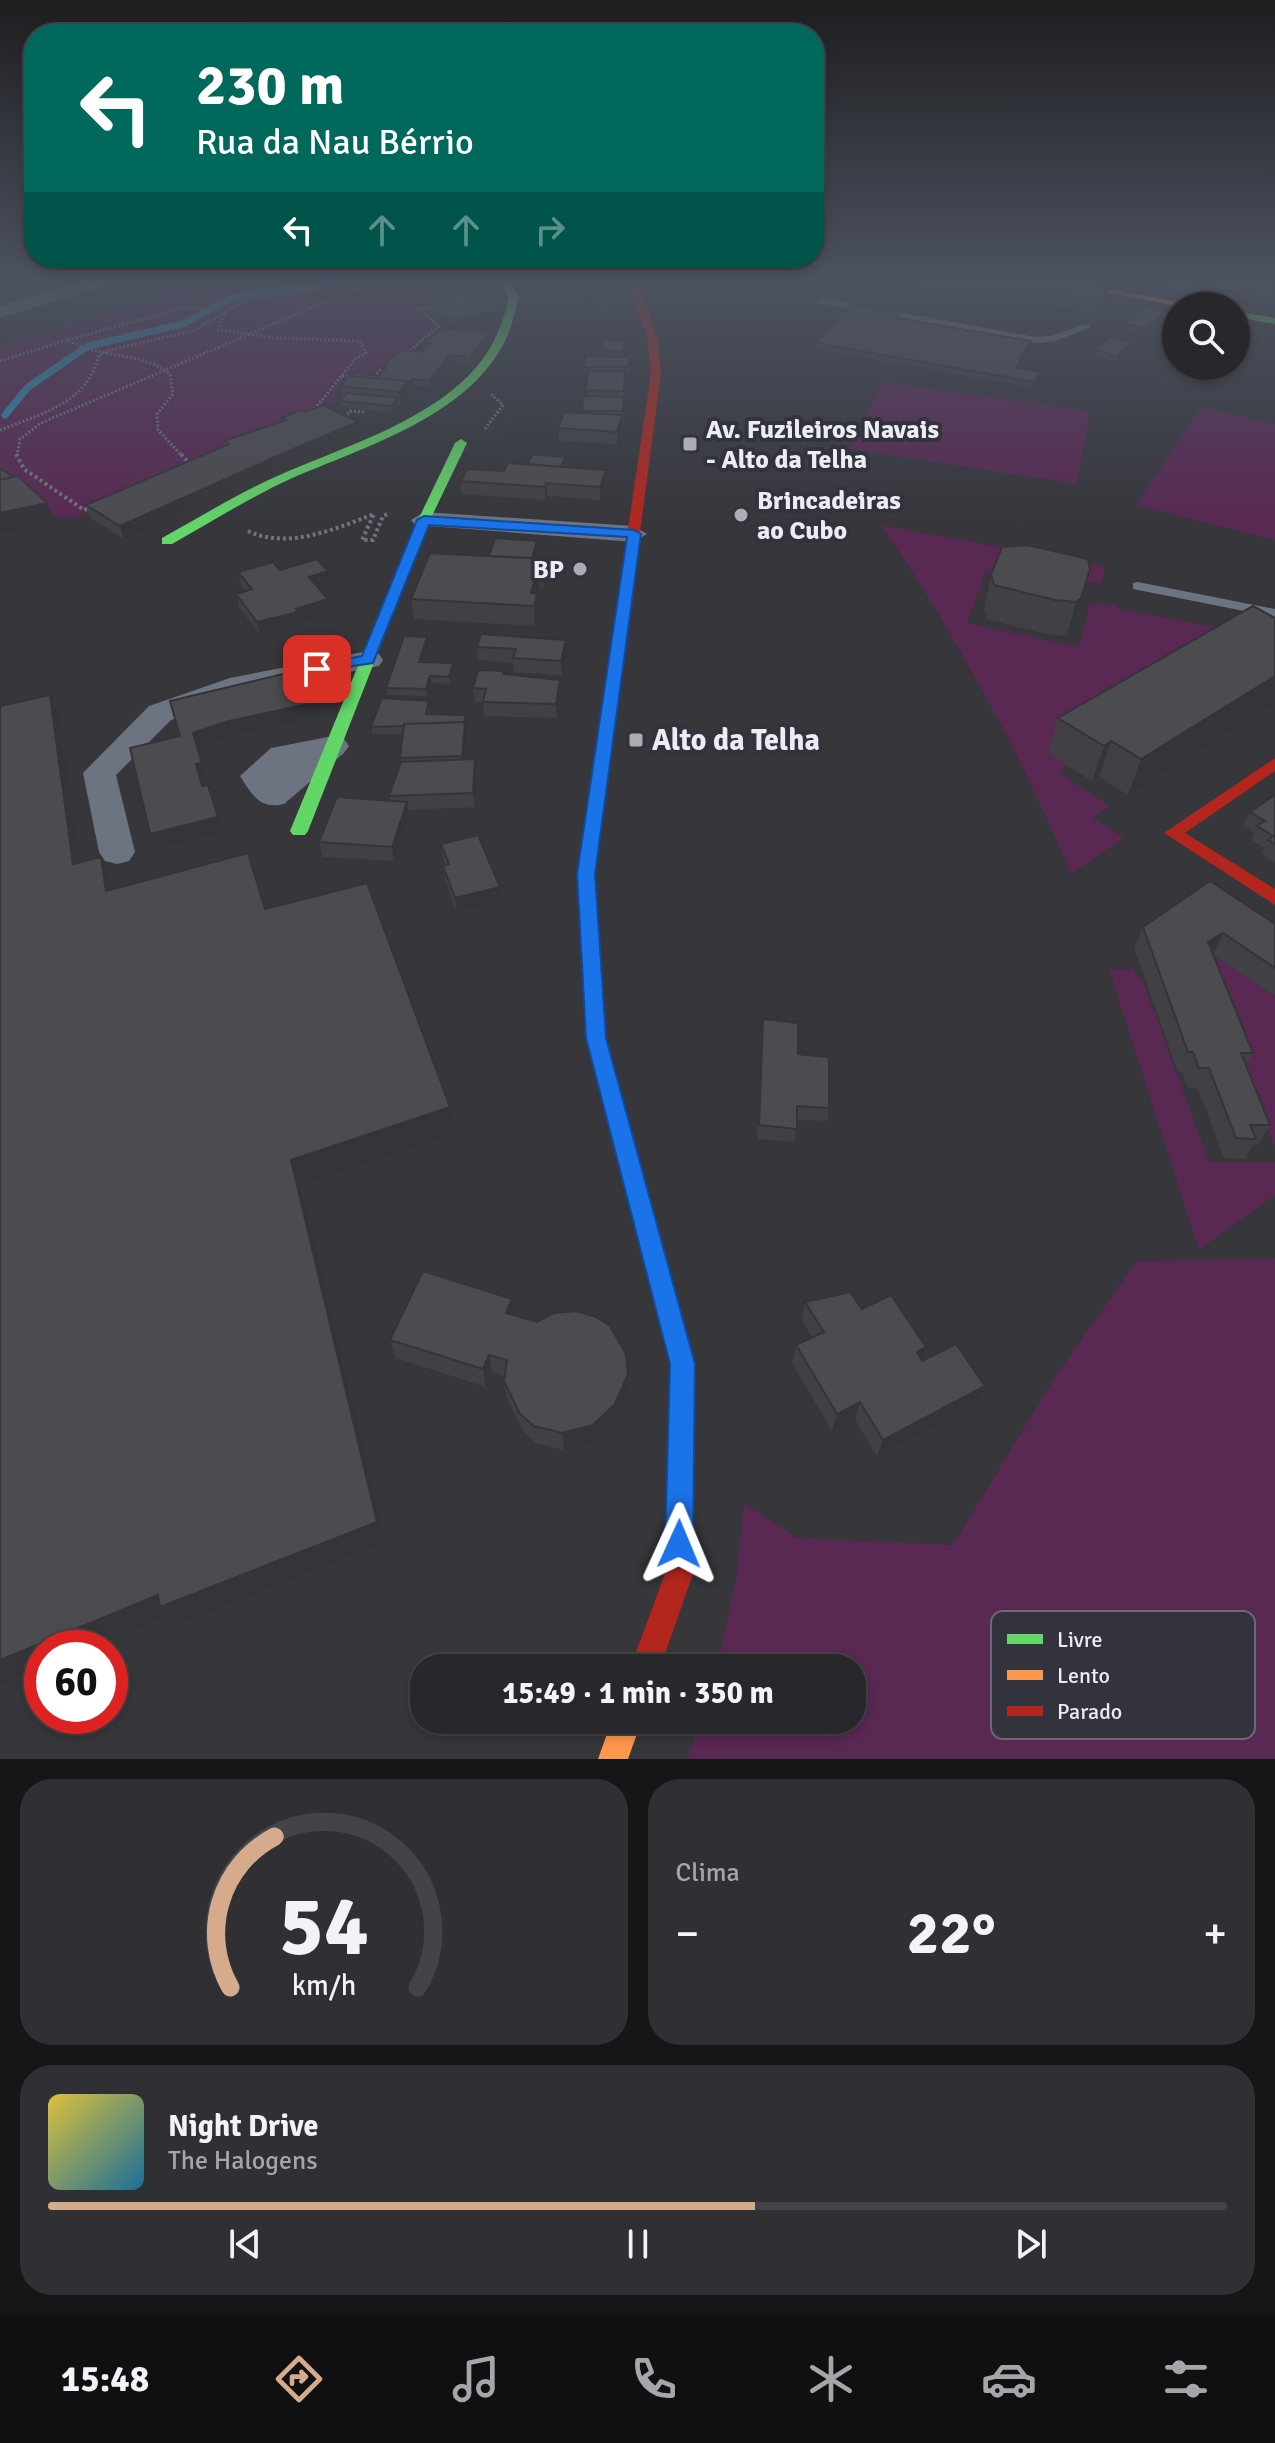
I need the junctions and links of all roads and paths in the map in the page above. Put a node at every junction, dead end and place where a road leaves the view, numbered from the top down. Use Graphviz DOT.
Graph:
graph roads {
  1 [pos="98,362"];
  2 [pos="149,362"];
  3 [pos="184,362"];
  4 [pos="353,362"];
  5 [pos="386,362"];
  6 [pos="483,362"];
  7 [pos="655,362"];
  8 [pos="165,370"];
  9 [pos="342,376"];
  10 [pos="473,376"];
  11 [pos="302,415"];
  12 [pos="0,430"];
  13 [pos="461,443"];
  14 [pos="203,457"];
  15 [pos="97,504"];
  16 [pos="215,514"];
  17 [pos="426,517"];
  18 [pos="634,534"];
  19 [pos="167,541"];
  20 [pos="1138,586"];
  21 [pos="1275,613"];
  22 [pos="368,660"];
  23 [pos="1275,763"];
  24 [pos="299,831"];
  25 [pos="117,852"];
  26 [pos="1275,898"];
  27 [pos="650,1654"];
  28 [pos="622,1734"];
  29 [pos="613,1759"];
  1 -- 12 [label="path"];
  2 -- 8 [label="path"];
  3 -- 8 [label="path"];
  4 -- 9 [label="path"];
  5 -- 9 [label="path"];
  6 -- 10 [label="main road"];
  7 -- 18 [label="main road"];
  8 -- 14 [label="path"];
  8 -- 15 [label="path"];
  9 -- 11 [label="path"];
  10 -- 13 [label="path"];
  10 -- 16 [label="main road"];
  13 -- 17 [label="main road"];
  16 -- 17 [label="path"];
  16 -- 19 [label="main road"];
  17 -- 18 [label="street"];
  17 -- 22 [label="main road"];
  18 -- 27 [label="main road"];
  20 -- 21 [label="lane"];
  22 -- 24 [label="main road"];
  22 -- 25 [label="street"];
  23 -- 26 [label="main road"];
  28 -- 29 [label="main road"];
}
